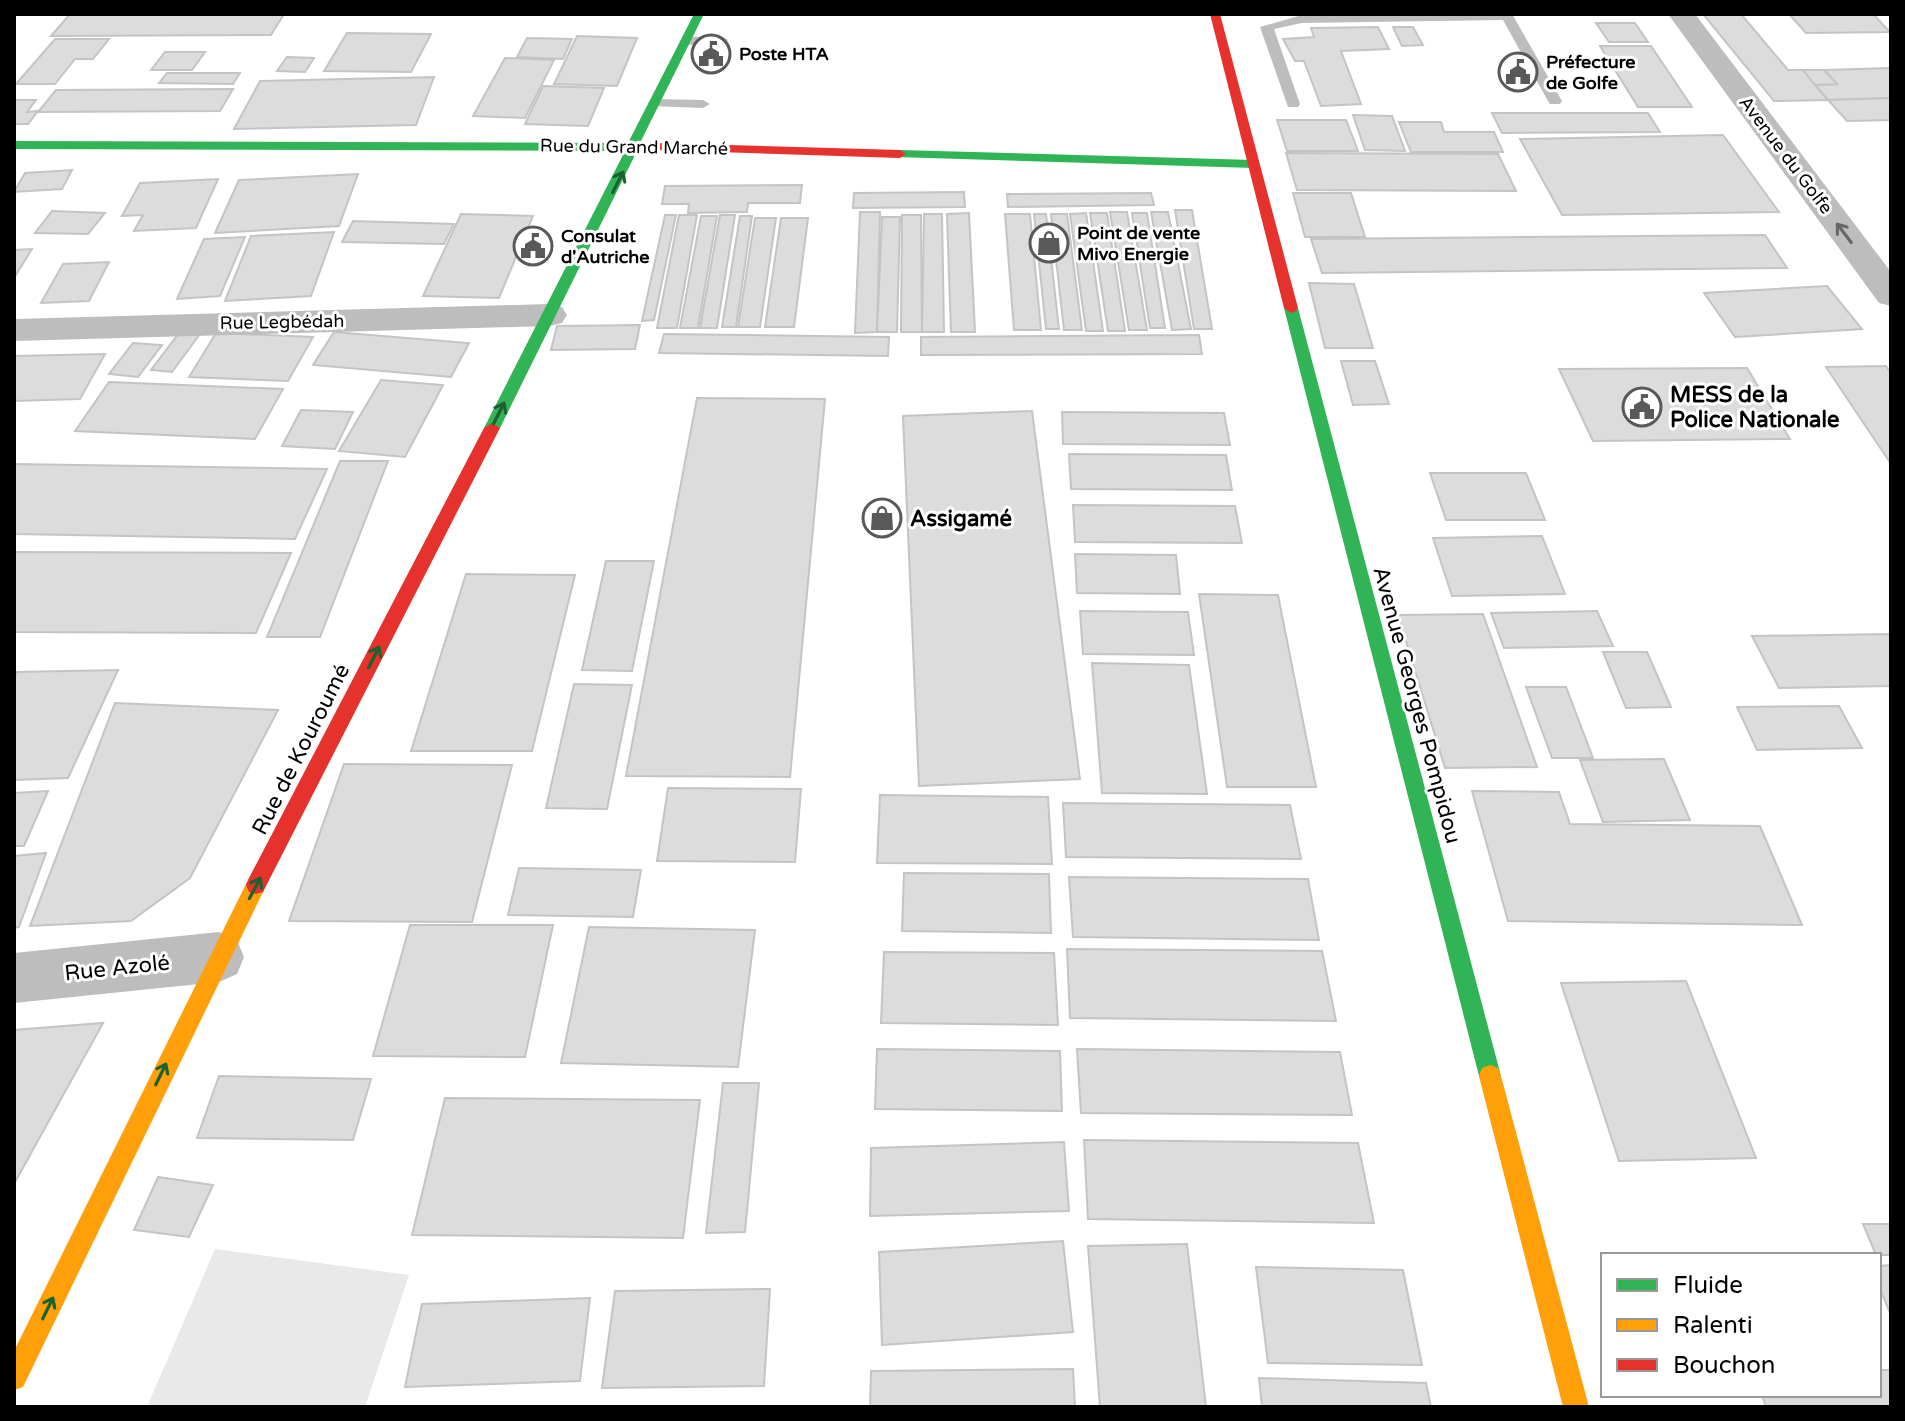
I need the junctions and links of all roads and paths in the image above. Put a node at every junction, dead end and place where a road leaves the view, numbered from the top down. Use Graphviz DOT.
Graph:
graph roads {
  1 [pos="699,14"];
  2 [pos="1215,14"];
  3 [pos="1681,14"];
  4 [pos="1455,15"];
  5 [pos="721,40"];
  6 [pos="686,41"];
  7 [pos="1555,101"];
  8 [pos="655,103"];
  9 [pos="703,104"];
  10 [pos="1293,104"];
  11 [pos="14,145"];
  12 [pos="636,146"];
  13 [pos="1254,164"];
  14 [pos="1891,295"];
  15 [pos="550,315"];
  16 [pos="14,330"];
  17 [pos="219,957"];
  18 [pos="14,978"];
  19 [pos="14,1378"];
  20 [pos="1576,1407"];
  1 -- 6 [label="street, Rue de Kouroumé"];
  2 -- 13 [label="street, Avenue Georges Pompidou"];
  14 -- 3 [label="street, Avenue du Golfe, one-way"];
  4 -- 7 [label="lane"];
  4 -- 10 [label="lane"];
  5 -- 6 [label="lane"];
  6 -- 8 [label="street, Rue de Kouroumé"];
  8 -- 9 [label="lane"];
  8 -- 12 [label="street, Rue de Kouroumé"];
  11 -- 12 [label="street, Rue du Grand Marché"];
  12 -- 13 [label="street, Rue du Grand Marché"];
  15 -- 12 [label="street, Rue de Kouroumé, one-way"];
  13 -- 20 [label="street, Avenue Georges Pompidou"];
  15 -- 16 [label="street, Rue Legbédah"];
  17 -- 15 [label="street, Rue de Kouroumé, one-way"];
  17 -- 18 [label="street, Rue Azolé"];
  19 -- 17 [label="street, Rue de Kouroumé, one-way"];
}
